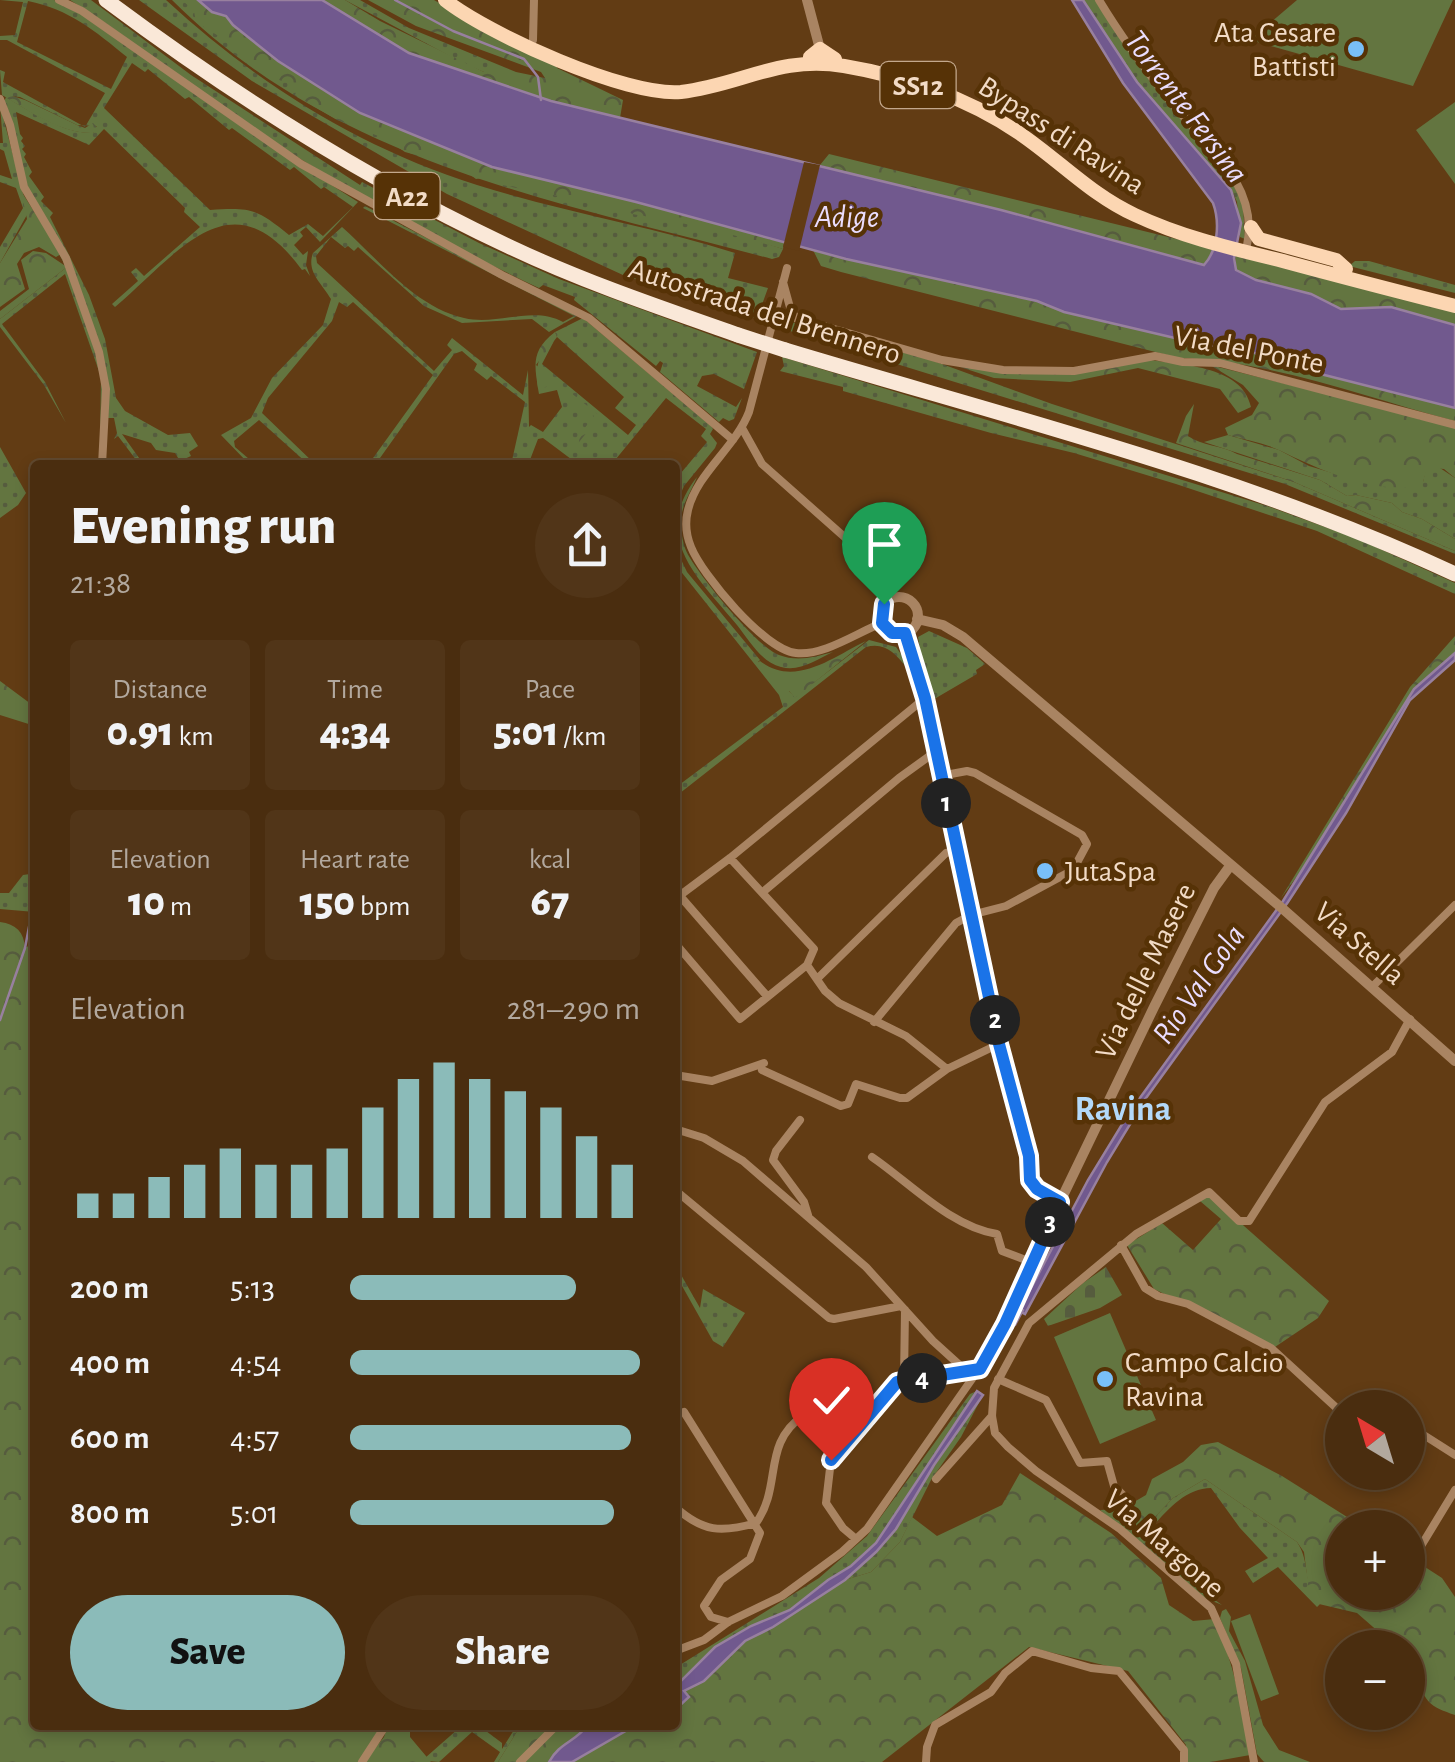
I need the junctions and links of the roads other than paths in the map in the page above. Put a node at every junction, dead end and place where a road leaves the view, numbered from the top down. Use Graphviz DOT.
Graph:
graph roads {
  1 [pos="59,0"];
  2 [pos="106,0"];
  3 [pos="122,0"];
  4 [pos="445,0"];
  5 [pos="456,0"];
  6 [pos="534,0"];
  7 [pos="808,0"];
  8 [pos="1099,0"];
  9 [pos="532,40"];
  10 [pos="815,53"];
  11 [pos="631,83"];
  12 [pos="0,100"];
  13 [pos="1251,227"];
  14 [pos="1173,228"];
  15 [pos="1244,246"];
  16 [pos="787,268"];
  17 [pos="1346,270"];
  18 [pos="783,282"];
  19 [pos="1455,297"];
  20 [pos="1455,306"];
  21 [pos="775,312"];
  22 [pos="798,319"];
  23 [pos="740,330"];
  24 [pos="786,345"];
  25 [pos="1455,424"];
  26 [pos="742,428"];
  27 [pos="733,440"];
  28 [pos="102,460"];
  29 [pos="849,540"];
  30 [pos="1455,564"];
  31 [pos="1455,574"];
  32 [pos="918,619"];
  33 [pos="882,623"];
  34 [pos="905,633"];
  35 [pos="925,698"];
  36 [pos="935,752"];
  37 [pos="940,776"];
  38 [pos="958,850"];
  39 [pos="730,858"];
  40 [pos="1230,866"];
  41 [pos="764,892"];
  42 [pos="680,896"];
  43 [pos="680,900"];
  44 [pos="1455,905"];
  45 [pos="971,914"];
  46 [pos="680,950"];
  47 [pos="807,965"];
  48 [pos="820,977"];
  49 [pos="1372,987"];
  50 [pos="767,996"];
  51 [pos="1410,1019"];
  52 [pos="874,1022"];
  53 [pos="999,1044"];
  54 [pos="1455,1061"];
  55 [pos="946,1069"];
  56 [pos="680,1077"];
  57 [pos="800,1120"];
  58 [pos="680,1131"];
  59 [pos="872,1158"];
  60 [pos="680,1194"];
  61 [pos="1060,1202"];
  62 [pos="808,1215"];
  63 [pos="1121,1245"];
  64 [pos="1031,1262"];
  65 [pos="903,1308"];
  66 [pos="1019,1318"];
  67 [pos="1009,1339"];
  68 [pos="980,1369"];
  69 [pos="965,1370"];
  70 [pos="904,1379"];
  71 [pos="998,1380"];
  72 [pos="1325,1398"];
  73 [pos="684,1412"];
  74 [pos="992,1416"];
  75 [pos="1425,1436"];
  76 [pos="1455,1455"];
  77 [pos="831,1460"];
  78 [pos="936,1479"];
  79 [pos="1455,1490"];
  80 [pos="1123,1496"];
  81 [pos="680,1511"];
  82 [pos="756,1523"];
  83 [pos="856,1539"];
  84 [pos="1425,1539"];
  85 [pos="728,1622"];
  86 [pos="680,1649"];
  87 [pos="383,1730"];
  88 [pos="552,1730"];
  89 [pos="362,1762"];
  90 [pos="520,1762"];
  91 [pos="926,1762"];
  92 [pos="1184,1762"];
  93 [pos="1254,1762"];
  1 -- 27 [label="street"];
  2 -- 23 [label="highway, Autostrada del Brennero / A22"];
  3 -- 23 [label="highway, Autostrada del Brennero / A22"];
  4 -- 11 [label="highway, SS12"];
  5 -- 9 [label="highway, SS12"];
  6 -- 9 [label="street"];
  7 -- 10 [label="street"];
  8 -- 13 [label="street"];
  9 -- 11 [label="highway, SS12"];
  10 -- 11 [label="highway, Bypass di Ravina / SS12"];
  10 -- 14 [label="highway, Bypass di Ravina / SS12"];
  11 -- 14 [label="highway, Bypass di Ravina / SS12"];
  12 -- 28 [label="street"];
  13 -- 15 [label="street"];
  13 -- 17 [label="highway"];
  14 -- 15 [label="highway, SS12"];
  15 -- 17 [label="highway, SS12"];
  15 -- 20 [label="highway, SS12"];
  16 -- 18 [label="street"];
  17 -- 19 [label="highway, SS12"];
  18 -- 21 [label="street"];
  18 -- 22 [label="street"];
  21 -- 22 [label="street, Via del Ponte"];
  21 -- 26 [label="street"];
  22 -- 25 [label="street, Via del Ponte"];
  23 -- 24 [label="highway, Autostrada del Brennero / A22"];
  24 -- 30 [label="highway, Autostrada del Brennero / A22"];
  24 -- 31 [label="highway, Autostrada del Brennero / A22"];
  26 -- 27 [label="street"];
  26 -- 29 [label="street"];
  27 -- 33 [label="street"];
  32 -- 33 [label="street"];
  32 -- 34 [label="street"];
  32 -- 40 [label="street"];
  33 -- 34 [label="street"];
  34 -- 35 [label="street"];
  35 -- 36 [label="street"];
  35 -- 39 [label="street"];
  36 -- 37 [label="street"];
  36 -- 41 [label="street"];
  37 -- 38 [label="street"];
  37 -- 45 [label="street"];
  38 -- 45 [label="street"];
  38 -- 48 [label="street"];
  39 -- 41 [label="street"];
  39 -- 42 [label="street"];
  40 -- 49 [label="street, Via Stella"];
  40 -- 61 [label="street, Via delle Masere"];
  41 -- 47 [label="street"];
  43 -- 50 [label="street"];
  44 -- 49 [label="street"];
  45 -- 52 [label="street"];
  45 -- 53 [label="street"];
  46 -- 50 [label="street"];
  47 -- 50 [label="street"];
  47 -- 52 [label="street"];
  49 -- 51 [label="street, Via Stella"];
  51 -- 54 [label="street, Via Stella"];
  51 -- 63 [label="street"];
  52 -- 55 [label="street"];
  53 -- 55 [label="street"];
  53 -- 61 [label="street"];
  55 -- 56 [label="street"];
  57 -- 62 [label="street"];
  58 -- 62 [label="street"];
  59 -- 64 [label="street"];
  60 -- 65 [label="street"];
  61 -- 64 [label="street, Via delle Masere"];
  62 -- 65 [label="street"];
  63 -- 66 [label="street"];
  63 -- 72 [label="street"];
  64 -- 66 [label="street, Via delle Masere"];
  65 -- 69 [label="street"];
  65 -- 70 [label="street"];
  66 -- 67 [label="street, Via delle Masere"];
  66 -- 67 [label="street"];
  67 -- 68 [label="street, Via delle Masere"];
  67 -- 71 [label="street"];
  68 -- 69 [label="street"];
  68 -- 83 [label="street"];
  69 -- 70 [label="street"];
  70 -- 77 [label="street"];
  71 -- 74 [label="street"];
  71 -- 80 [label="street"];
  73 -- 82 [label="street"];
  74 -- 78 [label="street"];
  74 -- 93 [label="street, Via Margone"];
  75 -- 76 [label="street"];
  77 -- 82 [label="street"];
  77 -- 83 [label="street"];
  79 -- 84 [label="street"];
  81 -- 82 [label="street"];
  82 -- 85 [label="street"];
  83 -- 85 [label="street"];
  85 -- 86 [label="street"];
  87 -- 89 [label="street"];
  88 -- 90 [label="street"];
  91 -- 92 [label="street"];
}
